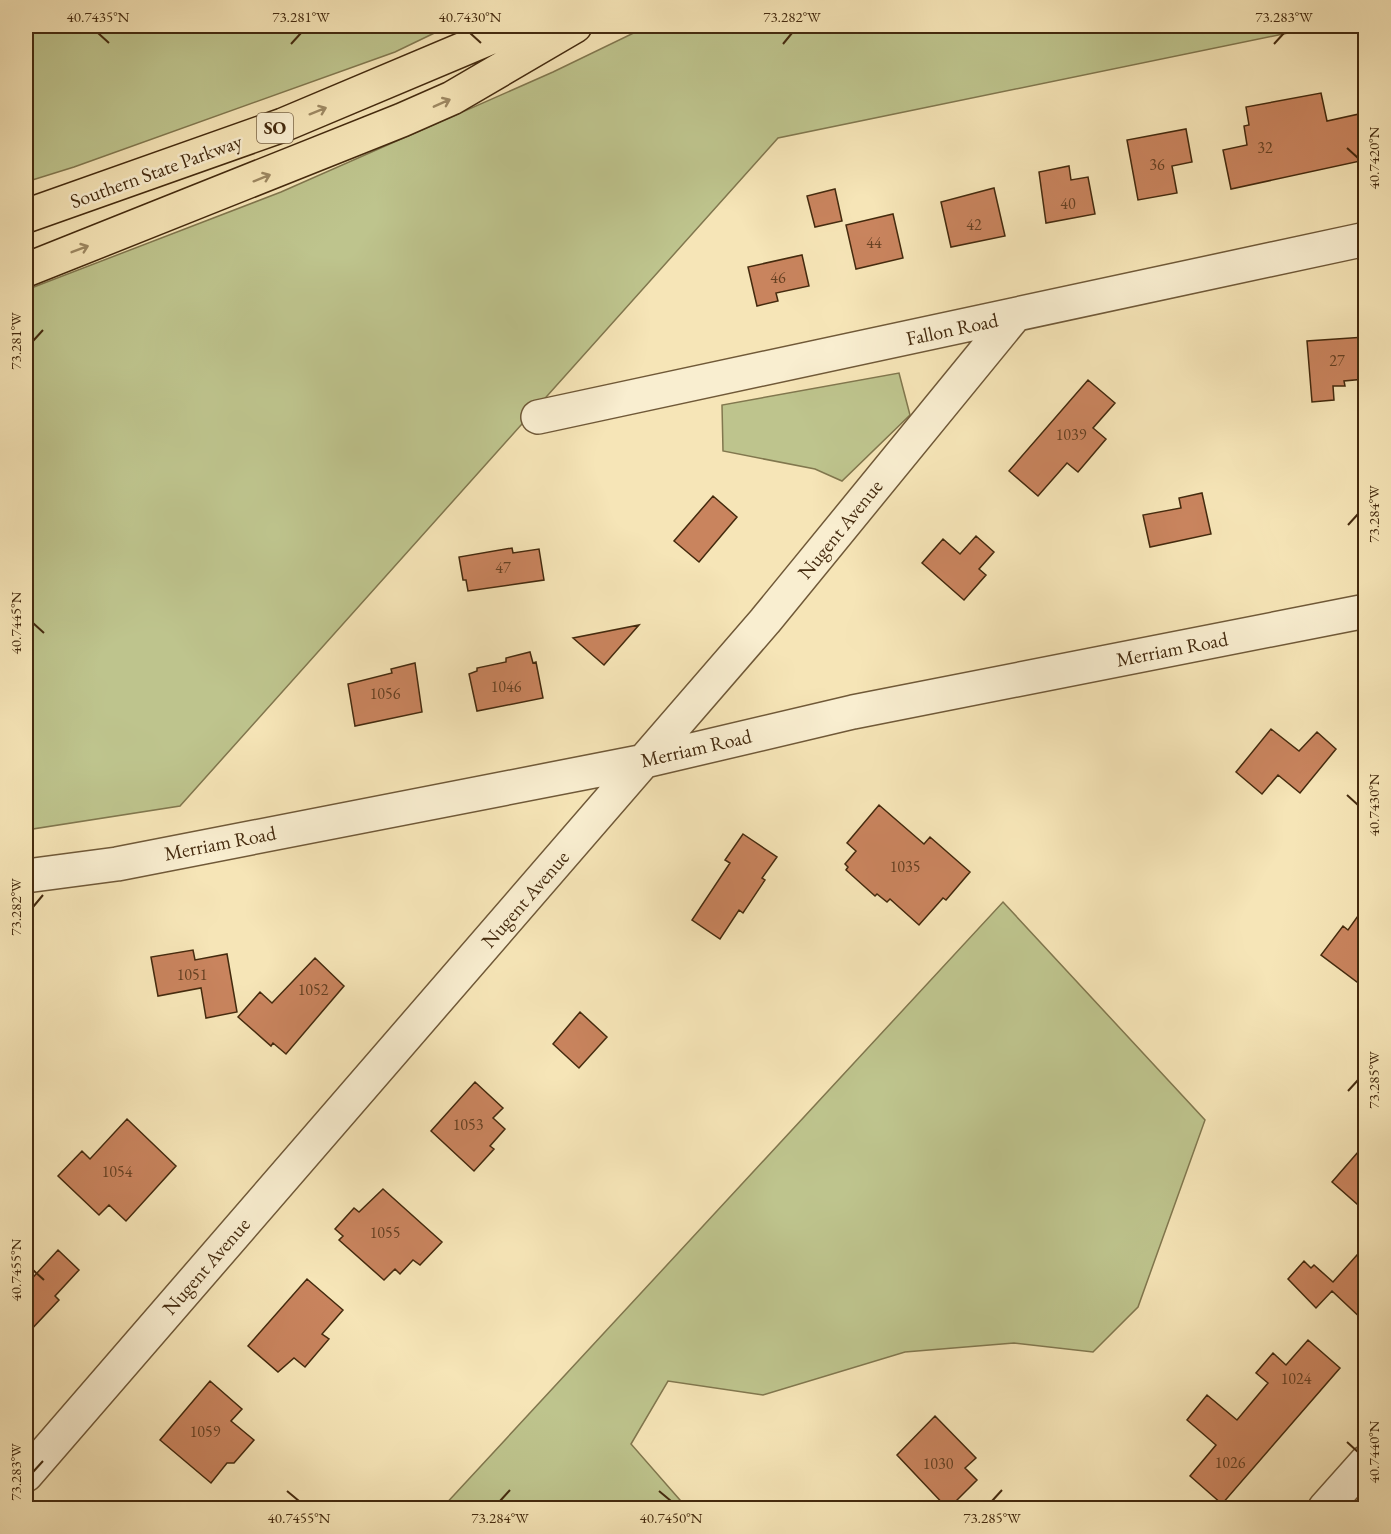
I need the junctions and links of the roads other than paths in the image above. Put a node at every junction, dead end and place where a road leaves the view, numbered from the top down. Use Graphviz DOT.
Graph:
graph roads {
  1 [pos="518,26"];
  2 [pos="575,26"];
  3 [pos="26,216"];
  4 [pos="1365,239"];
  5 [pos="26,270"];
  6 [pos="1015,315"];
  7 [pos="538,417"];
  8 [pos="1365,611"];
  9 [pos="645,761"];
  10 [pos="26,876"];
  11 [pos="1365,1462"];
  12 [pos="26,1475"];
  13 [pos="1325,1509"];
  3 -- 1 [label="highway, Southern State Parkway / SO, one-way"];
  5 -- 2 [label="highway, one-way"];
  4 -- 6 [label="street, Fallon Road"];
  6 -- 7 [label="street, Fallon Road"];
  6 -- 9 [label="street, Nugent Avenue"];
  8 -- 9 [label="street, Merriam Road"];
  9 -- 10 [label="street, Merriam Road"];
  9 -- 12 [label="street, Nugent Avenue"];
  11 -- 13 [label="street"];
}
